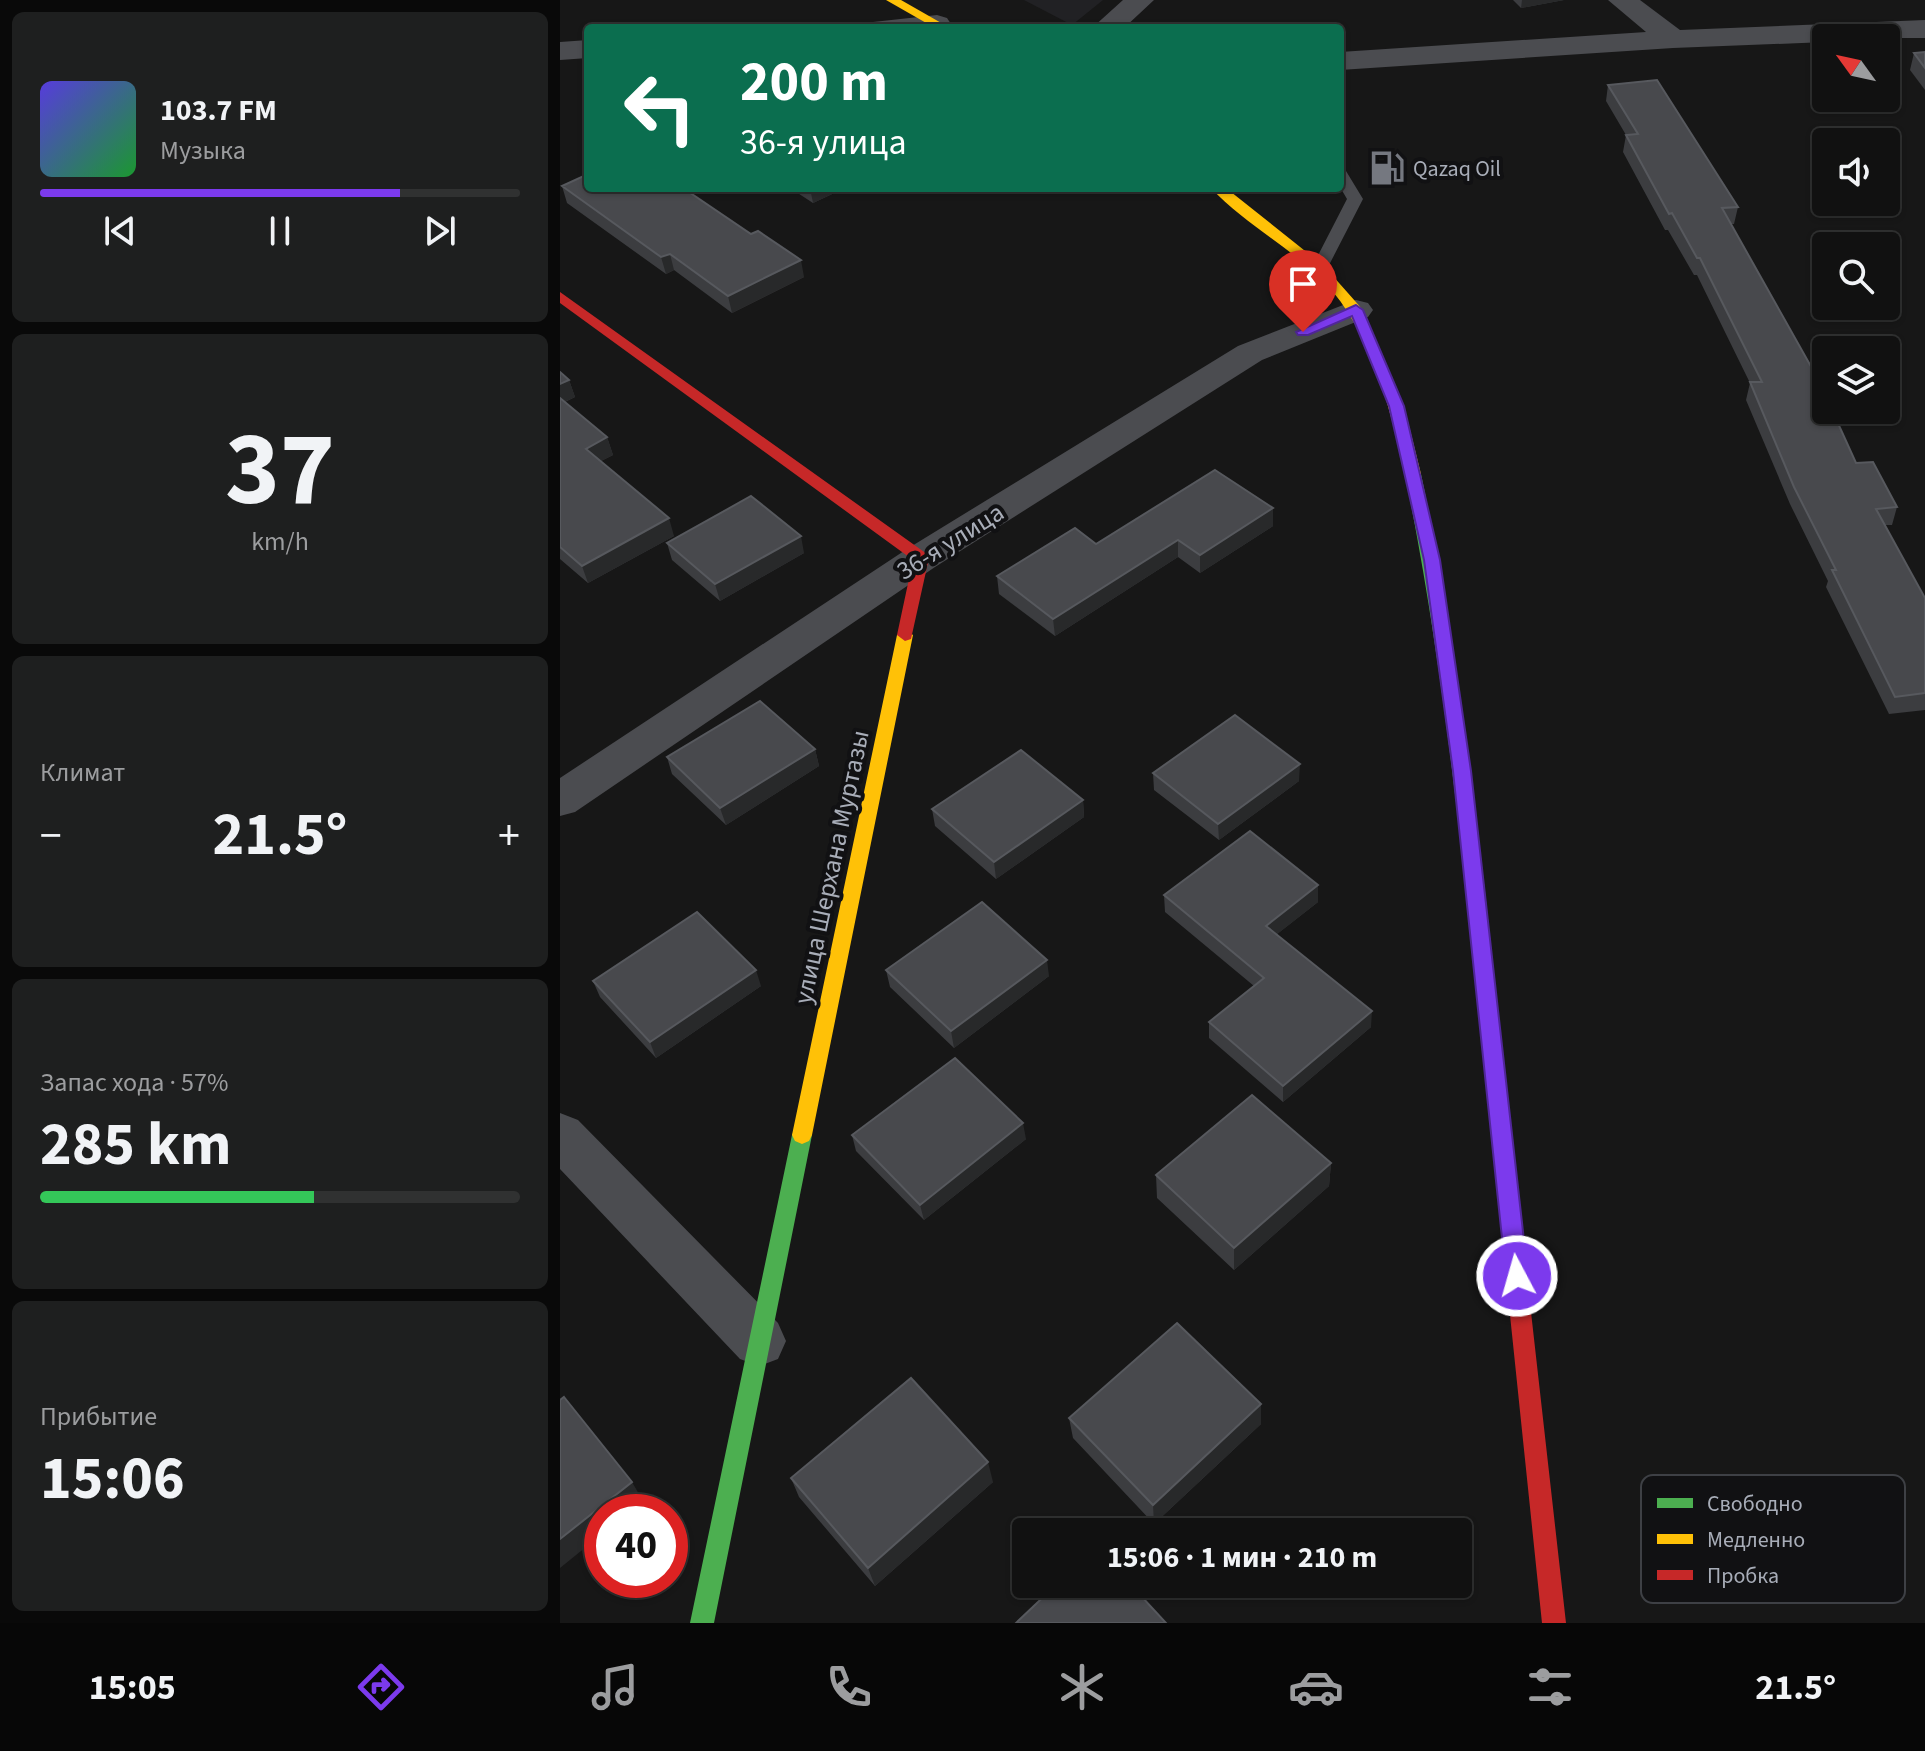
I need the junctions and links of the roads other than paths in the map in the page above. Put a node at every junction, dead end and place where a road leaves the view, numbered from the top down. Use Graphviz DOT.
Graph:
graph roads {
  1 [pos="892,0"];
  2 [pos="1140,0"];
  3 [pos="1622,0"];
  4 [pos="937,24"];
  5 [pos="1111,24"];
  6 [pos="1925,29"];
  7 [pos="1673,39"];
  8 [pos="584,49"];
  9 [pos="560,51"];
  10 [pos="1344,61"];
  11 [pos="1344,181"];
  12 [pos="1223,192"];
  13 [pos="1319,269"];
  14 [pos="560,296"];
  15 [pos="1356,310"];
  16 [pos="921,558"];
  17 [pos="560,800"];
  18 [pos="560,1135"];
  19 [pos="759,1341"];
  20 [pos="702,1623"];
  21 [pos="1554,1623"];
  1 -- 4 [label="street"];
  2 -- 5 [label="street"];
  3 -- 7 [label="street"];
  6 -- 7 [label="street"];
  7 -- 10 [label="street"];
  8 -- 9 [label="street"];
  11 -- 13 [label="lane"];
  12 -- 13 [label="street"];
  13 -- 15 [label="street"];
  14 -- 16 [label="street"];
  15 -- 16 [label="street, 36-я улица"];
  15 -- 21 [label="street"];
  16 -- 17 [label="street, 36-я улица"];
  16 -- 19 [label="street, улица Шерхана Муртазы"];
  18 -- 19 [label="street"];
  19 -- 20 [label="street, улица Шерхана Муртазы"];
}
